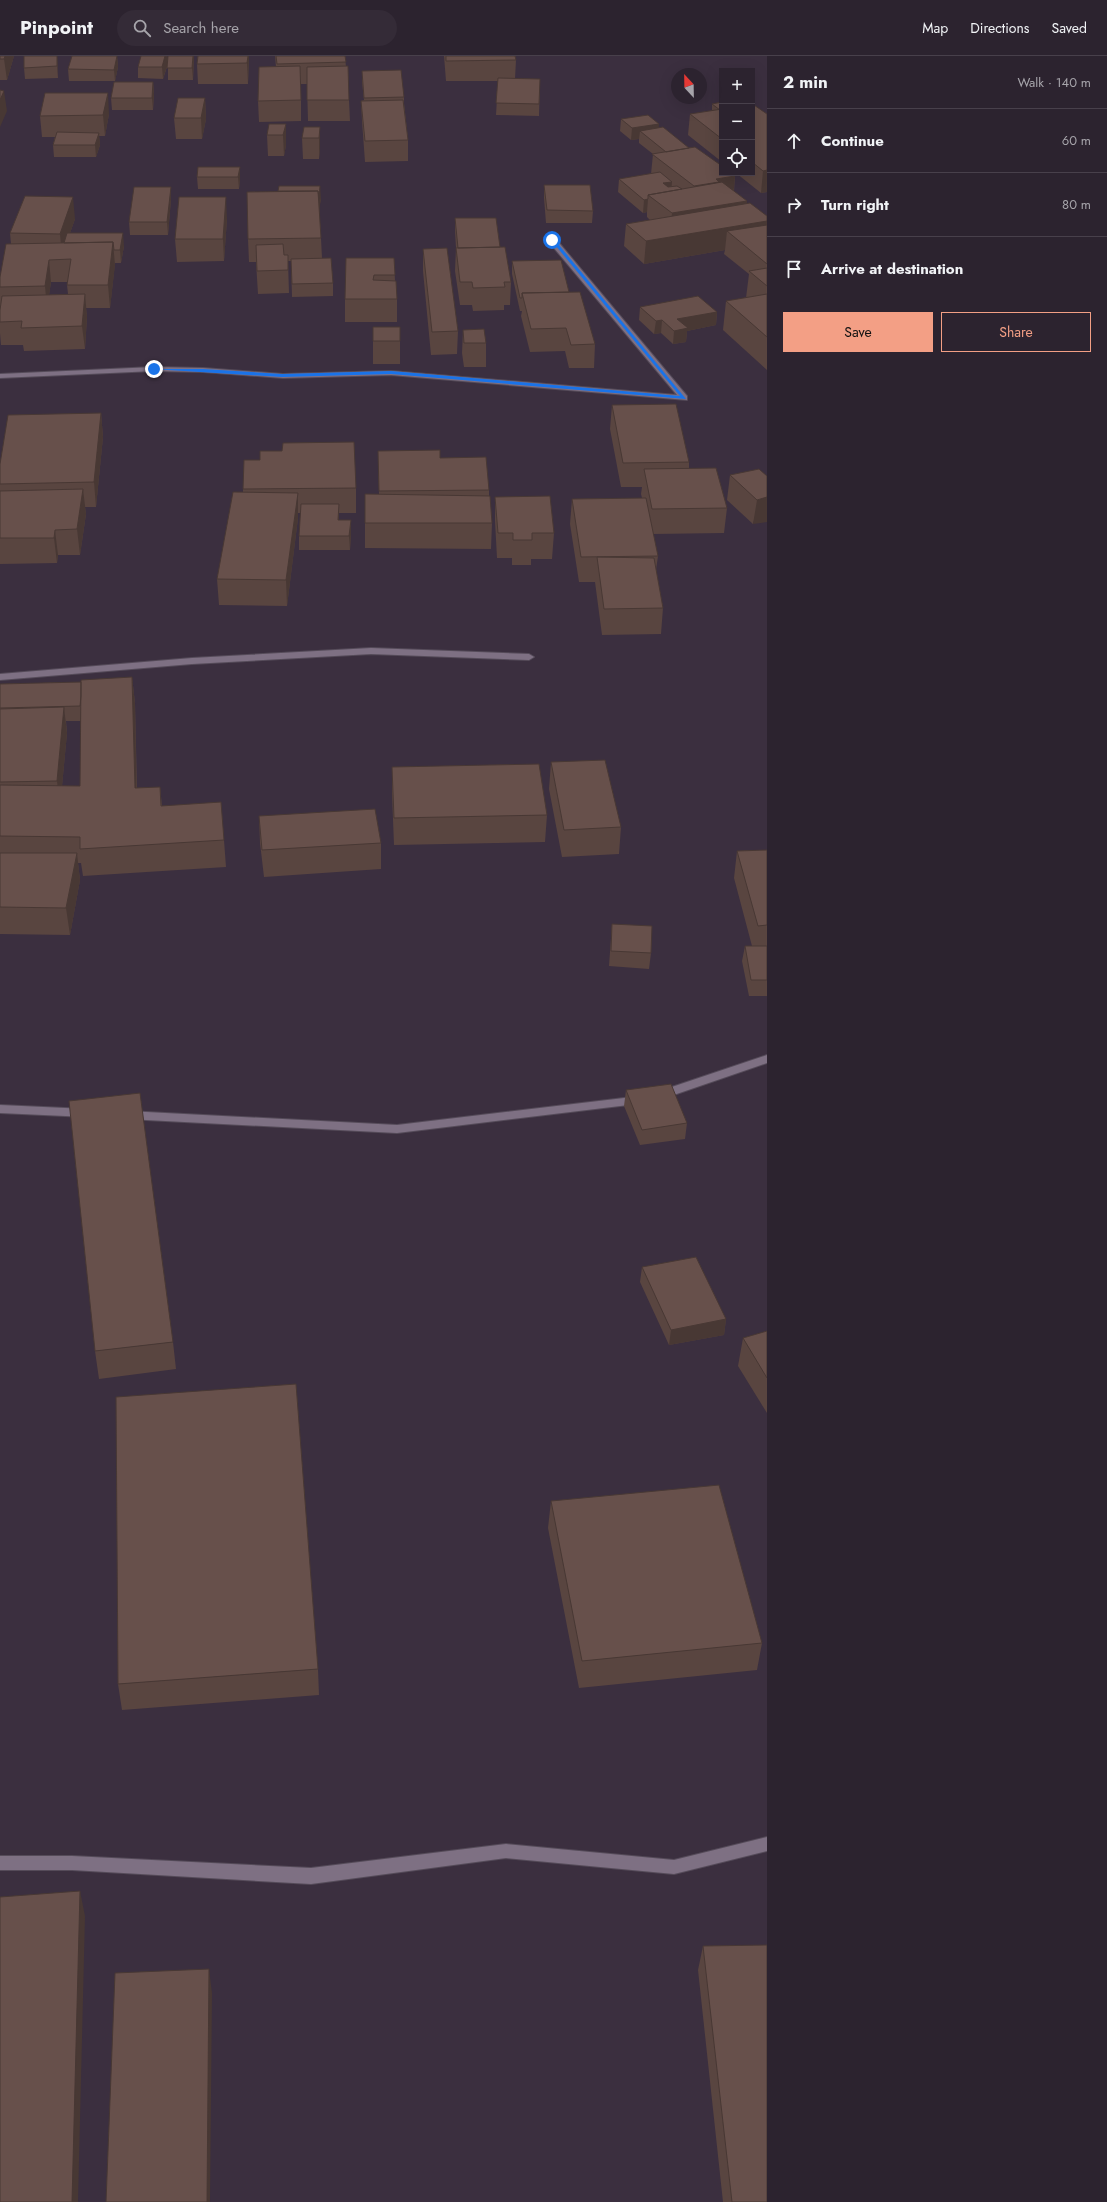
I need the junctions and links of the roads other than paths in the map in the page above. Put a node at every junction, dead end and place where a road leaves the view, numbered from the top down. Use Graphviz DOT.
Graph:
graph roads {
  1 [pos="552,240"];
  2 [pos="0,376"];
  3 [pos="529,657"];
  4 [pos="0,677"];
  5 [pos="767,1059"];
  6 [pos="0,1109"];
  7 [pos="95,1113"];
  8 [pos="111,1114"];
  9 [pos="767,1844"];
  10 [pos="0,1863"];
  1 -- 2 [label="street"];
  3 -- 4 [label="street"];
  5 -- 8 [label="street"];
  6 -- 7 [label="street"];
  9 -- 10 [label="street"];
}
